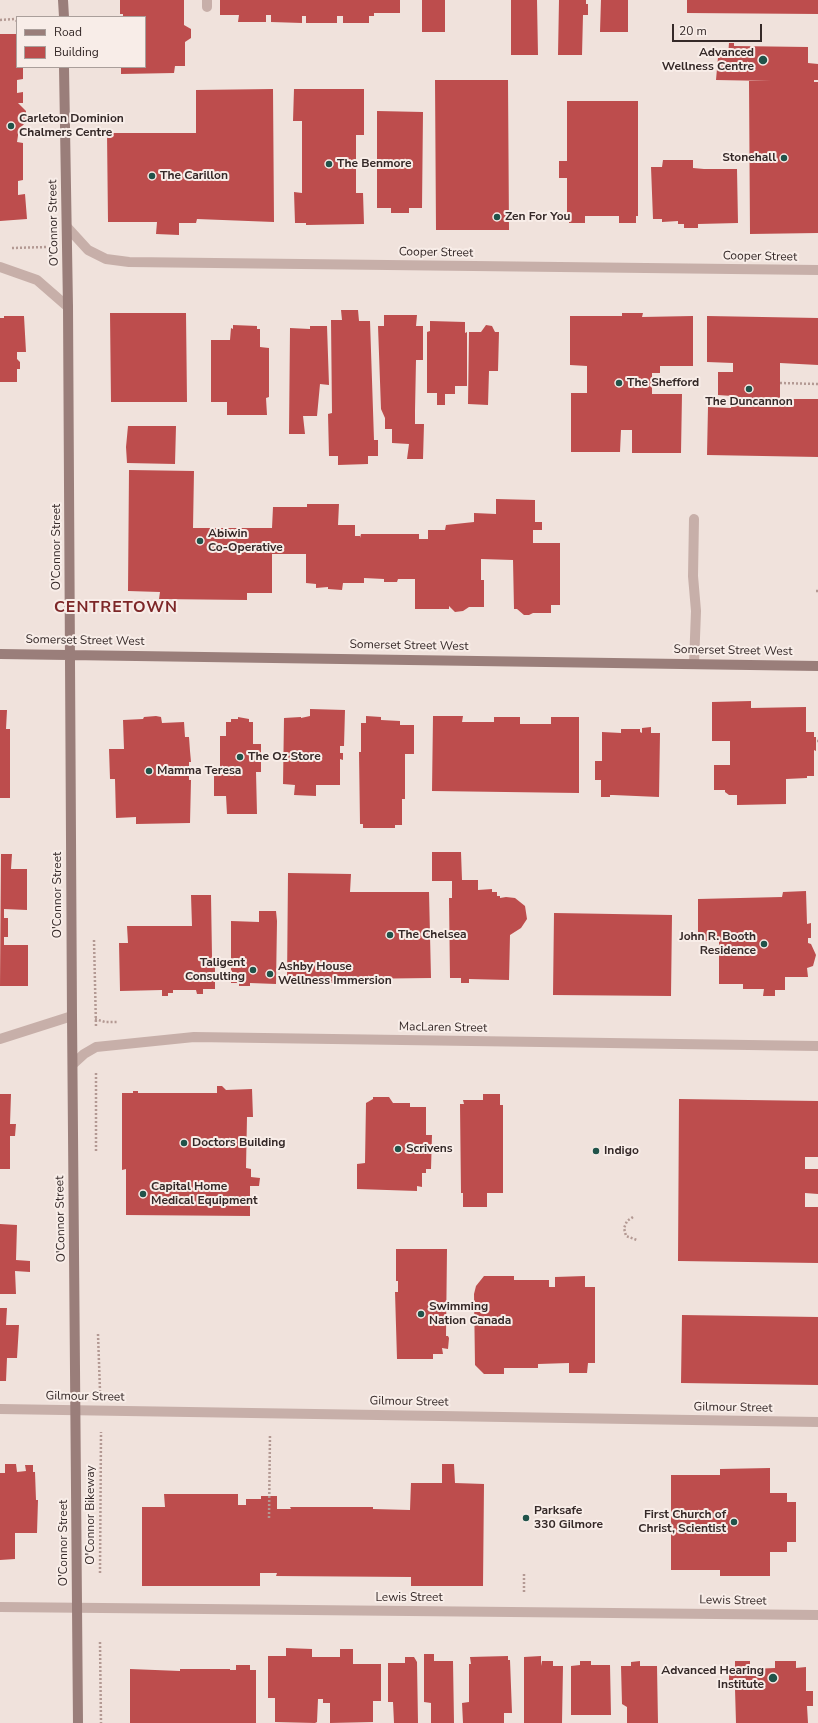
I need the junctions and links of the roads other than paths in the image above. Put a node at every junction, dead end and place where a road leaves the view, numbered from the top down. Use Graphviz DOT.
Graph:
graph roads {
  1 [pos="63,0"];
  2 [pos="64,16"];
  3 [pos="64,68"];
  4 [pos="67,227"];
  5 [pos="0,267"];
  6 [pos="818,270"];
  7 [pos="68,307"];
  8 [pos="694,519"];
  9 [pos="0,654"];
  10 [pos="70,654"];
  11 [pos="694,664"];
  12 [pos="818,666"];
  13 [pos="72,1016"];
  14 [pos="0,1039"];
  15 [pos="818,1046"];
  16 [pos="73,1064"];
  17 [pos="0,1410"];
  18 [pos="76,1410"];
  19 [pos="818,1422"];
  20 [pos="0,1607"];
  21 [pos="77,1608"];
  22 [pos="818,1615"];
  23 [pos="78,1723"];
  1 -- 2 [label="main road"];
  3 -- 4 [label="main road, O'Connor Street"];
  4 -- 6 [label="street, Cooper Street"];
  4 -- 7 [label="main road, O'Connor Street"];
  5 -- 7 [label="street"];
  7 -- 10 [label="main road, O'Connor Street"];
  8 -- 11 [label="street"];
  9 -- 10 [label="main road, Somerset Street West"];
  10 -- 11 [label="main road, Somerset Street West"];
  10 -- 13 [label="main road, O'Connor Street"];
  11 -- 12 [label="main road, Somerset Street West"];
  13 -- 14 [label="street"];
  13 -- 16 [label="main road, O'Connor Street"];
  15 -- 16 [label="street, MacLaren Street"];
  16 -- 18 [label="main road, O'Connor Street"];
  17 -- 18 [label="street, Gilmour Street"];
  18 -- 19 [label="street, Gilmour Street"];
  18 -- 21 [label="main road, O'Connor Street"];
  20 -- 21 [label="street, Lewis Street"];
  21 -- 22 [label="street, Lewis Street"];
  21 -- 23 [label="main road, O'Connor Street"];
}
